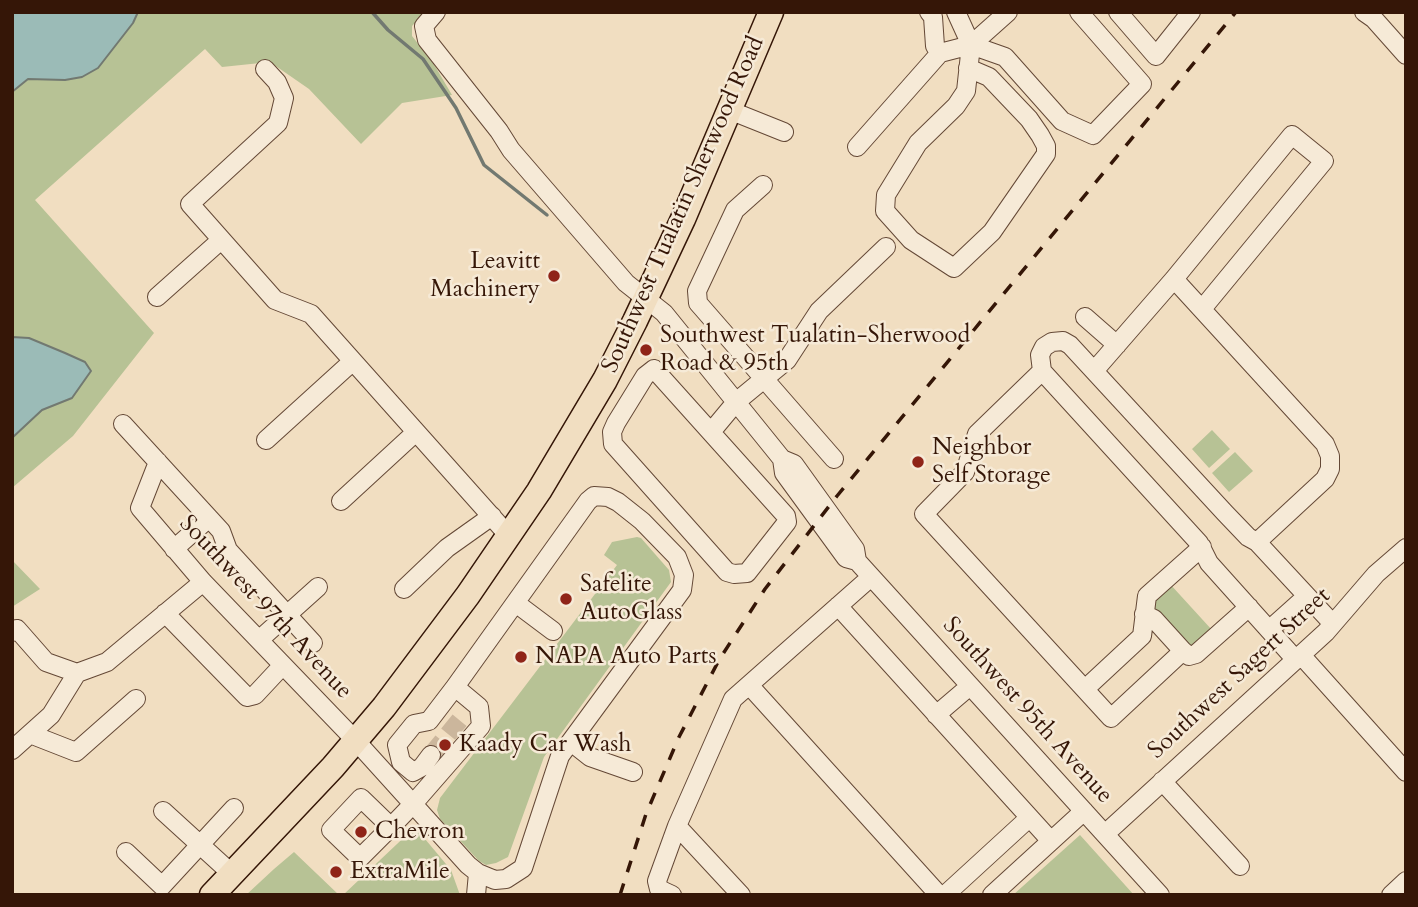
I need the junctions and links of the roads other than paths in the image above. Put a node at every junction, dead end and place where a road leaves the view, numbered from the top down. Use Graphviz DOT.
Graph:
graph roads {
  1 [pos="436,12"];
  2 [pos="771,12"];
  3 [pos="929,12"];
  4 [pos="956,12"];
  5 [pos="1009,12"];
  6 [pos="1079,12"];
  7 [pos="1118,12"];
  8 [pos="1191,12"];
  9 [pos="1364,12"];
  10 [pos="971,45"];
  11 [pos="940,53"];
  12 [pos="1406,55"];
  13 [pos="968,68"];
  14 [pos="265,69"];
  15 [pos="729,110"];
  16 [pos="784,132"];
  17 [pos="858,147"];
  18 [pos="764,185"];
  19 [pos="221,240"];
  20 [pos="886,247"];
  21 [pos="1174,279"];
  22 [pos="158,297"];
  23 [pos="646,298"];
  24 [pos="1202,309"];
  25 [pos="1086,317"];
  26 [pos="1117,345"];
  27 [pos="353,361"];
  28 [pos="1042,371"];
  29 [pos="1094,371"];
  30 [pos="765,378"];
  31 [pos="736,402"];
  32 [pos="123,424"];
  33 [pos="416,432"];
  34 [pos="711,432"];
  35 [pos="266,440"];
  36 [pos="834,459"];
  37 [pos="158,463"];
  38 [pos="341,502"];
  39 [pos="492,516"];
  40 [pos="209,518"];
  41 [pos="509,536"];
  42 [pos="1257,542"];
  43 [pos="1202,547"];
  44 [pos="1406,548"];
  45 [pos="174,549"];
  46 [pos="871,577"];
  47 [pos="203,582"];
  48 [pos="318,587"];
  49 [pos="404,589"];
  50 [pos="1307,596"];
  51 [pos="517,604"];
  52 [pos="838,606"];
  53 [pos="1249,607"];
  54 [pos="165,613"];
  55 [pos="1144,614"];
  56 [pos="287,615"];
  57 [pos="1333,624"];
  58 [pos="1269,630"];
  59 [pos="553,631"];
  60 [pos="12,632"];
  61 [pos="259,640"];
  62 [pos="313,643"];
  63 [pos="1183,651"];
  64 [pos="1298,657"];
  65 [pos="284,666"];
  66 [pos="77,673"];
  67 [pos="749,685"];
  68 [pos="970,686"];
  69 [pos="455,687"];
  70 [pos="1085,689"];
  71 [pos="136,699"];
  72 [pos="936,715"];
  73 [pos="30,734"];
  74 [pos="356,741"];
  75 [pos="570,742"];
  76 [pos="12,750"];
  77 [pos="431,765"];
  78 [pos="633,772"];
  79 [pos="1406,772"];
  80 [pos="1162,782"];
  81 [pos="413,804"];
  82 [pos="234,808"];
  83 [pos="163,811"];
  84 [pos="1084,811"];
  85 [pos="1029,818"];
  86 [pos="677,826"];
  87 [pos="391,827"];
  88 [pos="1105,834"];
  89 [pos="1051,841"];
  90 [pos="199,845"];
  91 [pos="126,852"];
  92 [pos="1240,866"];
  93 [pos="231,873"];
  94 [pos="487,876"];
  95 [pos="1406,881"];
  96 [pos="212,895"];
  97 [pos="476,895"];
  98 [pos="508,895"];
  99 [pos="672,895"];
  100 [pos="741,895"];
  101 [pos="942,895"];
  102 [pos="992,895"];
  103 [pos="1160,895"];
  104 [pos="1391,895"];
  1 -- 23 [label="street, Southwest 95th Avenue"];
  2 -- 15 [label="highway, Southwest Tualatin Sherwood Road"];
  3 -- 11 [label="street"];
  4 -- 10 [label="street"];
  5 -- 10 [label="street"];
  6 -- 10 [label="street"];
  7 -- 8 [label="street"];
  9 -- 12 [label="street"];
  10 -- 11 [label="street"];
  10 -- 13 [label="street"];
  11 -- 17 [label="street"];
  13 -- 13 [label="street"];
  14 -- 19 [label="street"];
  15 -- 16 [label="street"];
  15 -- 23 [label="highway, Southwest Tualatin Sherwood Road"];
  18 -- 30 [label="street"];
  19 -- 22 [label="street"];
  19 -- 27 [label="street"];
  20 -- 30 [label="street"];
  21 -- 24 [label="street"];
  21 -- 24 [label="street"];
  21 -- 26 [label="street"];
  23 -- 31 [label="street, Southwest 95th Avenue"];
  23 -- 41 [label="highway, Southwest Tualatin Sherwood Road"];
  24 -- 42 [label="street"];
  25 -- 26 [label="street"];
  26 -- 29 [label="street"];
  27 -- 33 [label="street"];
  27 -- 35 [label="street"];
  28 -- 29 [label="street"];
  28 -- 43 [label="street"];
  28 -- 70 [label="street"];
  29 -- 42 [label="street"];
  30 -- 31 [label="street"];
  30 -- 36 [label="street"];
  31 -- 34 [label="street"];
  31 -- 46 [label="street, Southwest 95th Avenue"];
  32 -- 37 [label="street"];
  33 -- 38 [label="street"];
  33 -- 39 [label="street"];
  34 -- 34 [label="street"];
  37 -- 40 [label="street"];
  37 -- 45 [label="street, Southwest 97th Avenue"];
  39 -- 41 [label="street"];
  39 -- 49 [label="street"];
  40 -- 45 [label="street"];
  40 -- 56 [label="street"];
  41 -- 74 [label="highway, Southwest Tualatin Sherwood Road"];
  42 -- 50 [label="street"];
  43 -- 53 [label="street"];
  43 -- 55 [label="street"];
  44 -- 57 [label="street, Southwest Sagert Street"];
  45 -- 47 [label="street, Southwest 97th Avenue"];
  46 -- 52 [label="street"];
  46 -- 68 [label="street, Southwest 95th Avenue"];
  47 -- 54 [label="street"];
  47 -- 61 [label="street, Southwest 97th Avenue"];
  48 -- 56 [label="street"];
  50 -- 57 [label="street"];
  50 -- 58 [label="street"];
  51 -- 59 [label="street"];
  51 -- 69 [label="street"];
  51 -- 75 [label="street"];
  52 -- 67 [label="street"];
  52 -- 72 [label="street"];
  53 -- 58 [label="street"];
  53 -- 63 [label="street"];
  54 -- 65 [label="street"];
  54 -- 66 [label="street"];
  55 -- 63 [label="street"];
  55 -- 70 [label="street"];
  56 -- 61 [label="street"];
  56 -- 62 [label="street"];
  57 -- 64 [label="street, Southwest Sagert Street"];
  58 -- 64 [label="street"];
  60 -- 66 [label="street"];
  61 -- 65 [label="street, Southwest 97th Avenue"];
  63 -- 70 [label="street"];
  64 -- 79 [label="street"];
  64 -- 80 [label="street, Southwest Sagert Street"];
  65 -- 74 [label="street, Southwest 97th Avenue"];
  66 -- 73 [label="street"];
  67 -- 86 [label="street"];
  67 -- 101 [label="street"];
  68 -- 72 [label="street"];
  68 -- 84 [label="street, Southwest 95th Avenue"];
  69 -- 77 [label="street"];
  69 -- 77 [label="street"];
  71 -- 73 [label="street"];
  72 -- 85 [label="street"];
  73 -- 76 [label="street"];
  74 -- 81 [label="street, Southwest 97th Avenue"];
  74 -- 93 [label="highway, Southwest Tualatin Sherwood Road"];
  75 -- 78 [label="street"];
  75 -- 94 [label="street"];
  77 -- 81 [label="street"];
  80 -- 88 [label="street, Southwest Sagert Street"];
  80 -- 92 [label="street"];
  81 -- 87 [label="street"];
  81 -- 94 [label="street, Southwest 97th Avenue"];
  82 -- 90 [label="street"];
  83 -- 90 [label="street"];
  84 -- 88 [label="street, Southwest 95th Avenue"];
  84 -- 89 [label="street"];
  85 -- 89 [label="street"];
  85 -- 101 [label="street"];
  86 -- 99 [label="street"];
  86 -- 100 [label="street"];
  88 -- 103 [label="street, Southwest 95th Avenue"];
  89 -- 102 [label="street"];
  90 -- 91 [label="street"];
  90 -- 93 [label="street"];
  93 -- 96 [label="highway, Southwest Tualatin Sherwood Road"];
  94 -- 97 [label="street"];
  94 -- 98 [label="street, Southwest 97th Avenue"];
  95 -- 104 [label="street"];
}
